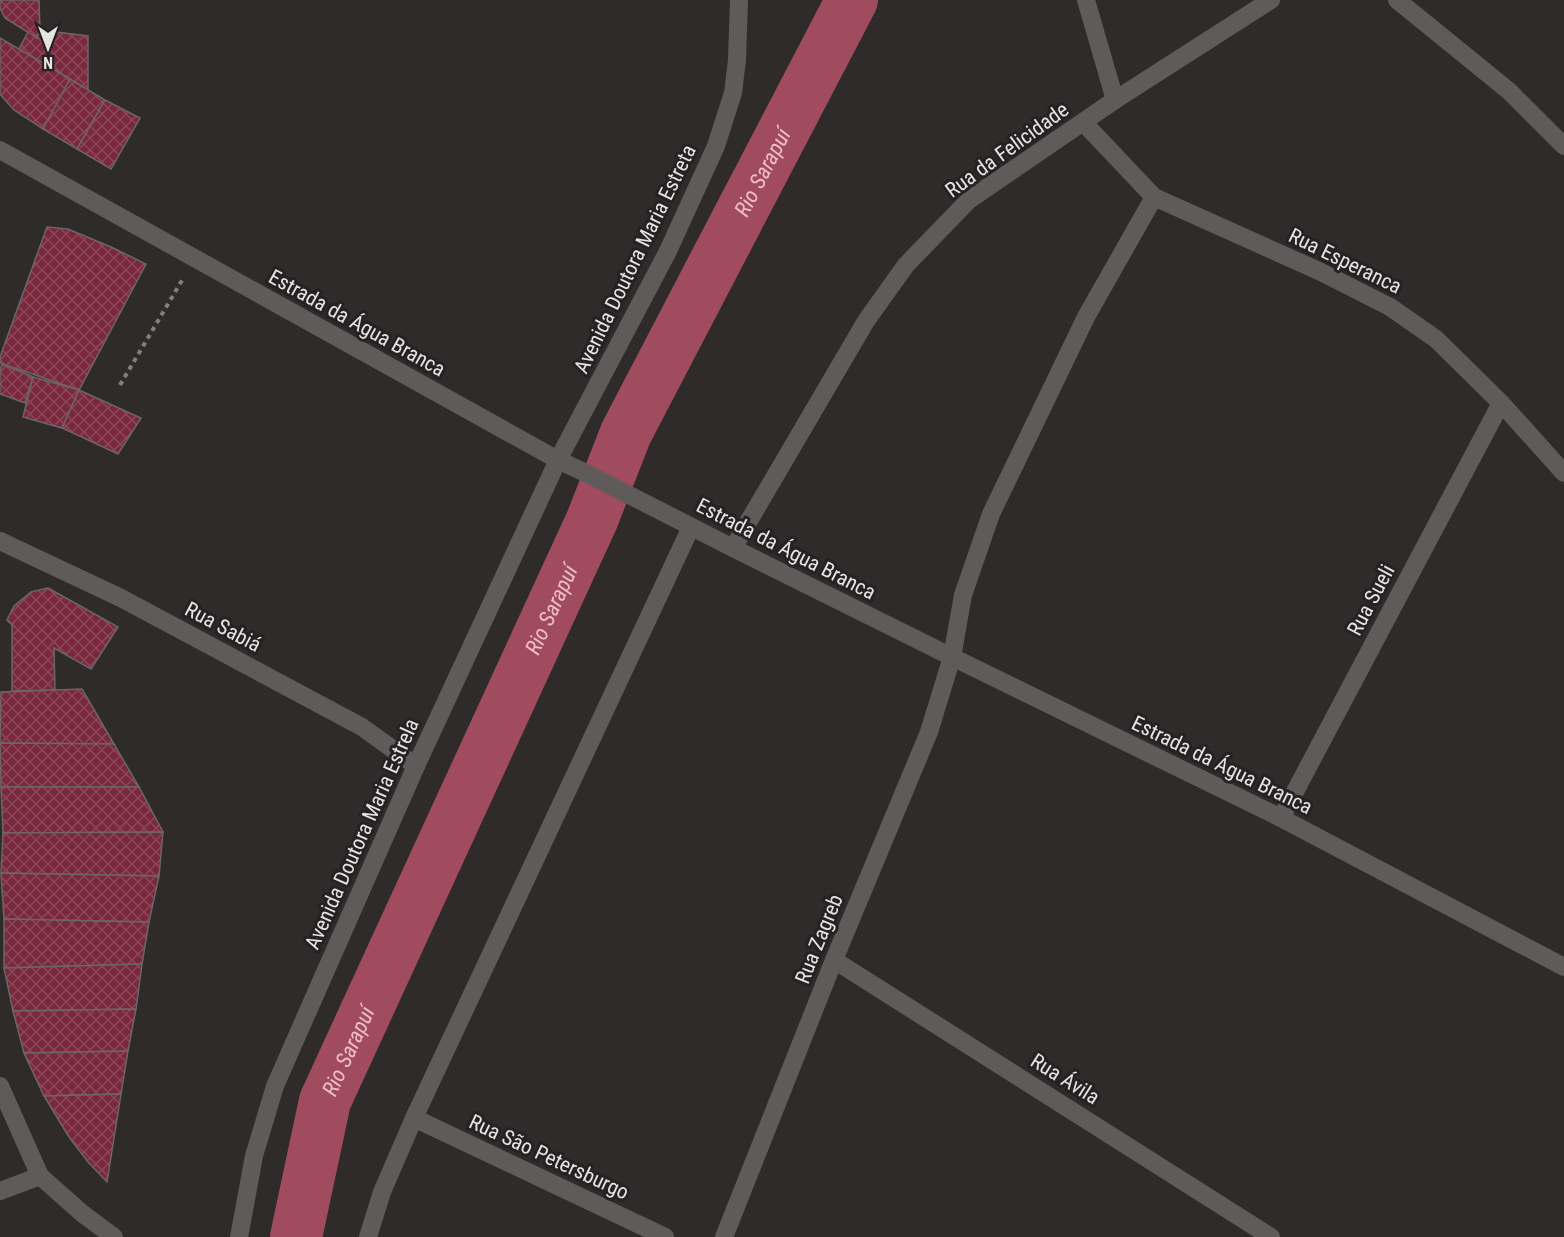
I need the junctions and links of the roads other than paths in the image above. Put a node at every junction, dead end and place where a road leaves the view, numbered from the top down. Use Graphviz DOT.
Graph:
graph roads {
  1 [pos="739,0"];
  2 [pos="1086,0"];
  3 [pos="1271,0"];
  4 [pos="1397,0"];
  5 [pos="1115,100"];
  6 [pos="1083,122"];
  7 [pos="1564,146"];
  8 [pos="0,150"];
  9 [pos="1154,197"];
  10 [pos="1501,403"];
  11 [pos="558,460"];
  12 [pos="1564,473"];
  13 [pos="691,527"];
  14 [pos="0,541"];
  15 [pos="733,548"];
  16 [pos="952,657"];
  17 [pos="416,766"];
  18 [pos="1281,818"];
  19 [pos="834,960"];
  20 [pos="1564,967"];
  21 [pos="0,1086"];
  22 [pos="414,1118"];
  23 [pos="40,1176"];
  24 [pos="0,1191"];
  25 [pos="83,1214"];
  26 [pos="95,1237"];
  27 [pos="114,1237"];
  28 [pos="239,1237"];
  29 [pos="368,1237"];
  30 [pos="665,1237"];
  31 [pos="724,1237"];
  32 [pos="1271,1237"];
  1 -- 11 [label="street, Avenida Doutora Maria Estreta"];
  2 -- 5 [label="street"];
  3 -- 5 [label="street, Rua da Felicidade"];
  4 -- 7 [label="street"];
  5 -- 6 [label="street, Rua da Felicidade"];
  6 -- 9 [label="street, Rua Esperanca"];
  6 -- 15 [label="street, Rua da Felicidade"];
  8 -- 11 [label="street, Estrada da Água Branca"];
  9 -- 10 [label="street, Rua Esperanca"];
  9 -- 16 [label="street, Rua Zagreb"];
  10 -- 12 [label="street, Rua Esperanca"];
  10 -- 18 [label="street, Rua Sueli"];
  11 -- 13 [label="street, Estrada da Água Branca"];
  11 -- 17 [label="street, Avenida Doutora Maria Estrela"];
  13 -- 15 [label="street, Estrada da Água Branca"];
  13 -- 22 [label="street"];
  14 -- 17 [label="street, Rua Sabiá"];
  15 -- 16 [label="street, Estrada da Água Branca"];
  16 -- 18 [label="street, Estrada da Água Branca"];
  16 -- 19 [label="street, Rua Zagreb"];
  17 -- 28 [label="street, Avenida Doutora Maria Estrela"];
  18 -- 20 [label="street, Estrada da Água Branca"];
  19 -- 31 [label="street, Rua Zagreb"];
  19 -- 32 [label="street, Rua Ávila"];
  21 -- 23 [label="street"];
  22 -- 29 [label="street"];
  22 -- 30 [label="street, Rua São Petersburgo"];
  23 -- 24 [label="street"];
  23 -- 25 [label="street"];
  25 -- 26 [label="street"];
  25 -- 27 [label="street"];
}
